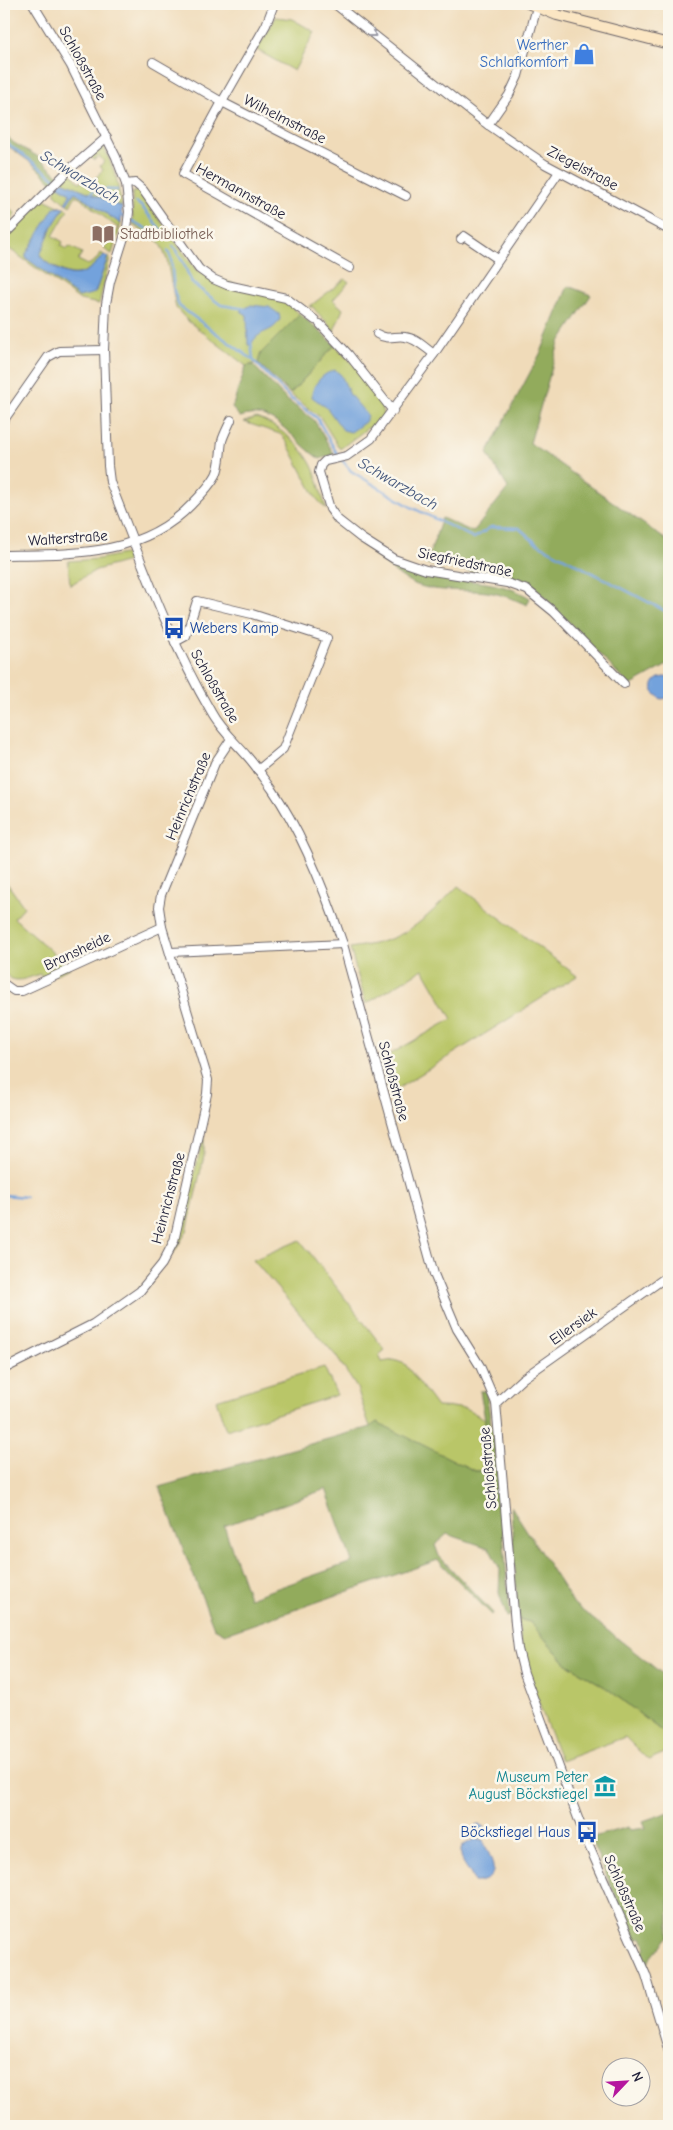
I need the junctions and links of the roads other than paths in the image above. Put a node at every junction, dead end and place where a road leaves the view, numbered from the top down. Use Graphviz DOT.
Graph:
graph roads {
  1 [pos="33,4"];
  2 [pos="274,4"];
  3 [pos="335,4"];
  4 [pos="534,5"];
  5 [pos="669,44"];
  6 [pos="153,62"];
  7 [pos="222,102"];
  8 [pos="488,125"];
  9 [pos="107,136"];
  10 [pos="559,172"];
  11 [pos="126,184"];
  12 [pos="406,196"];
  13 [pos="669,230"];
  14 [pos="4,235"];
  15 [pos="461,239"];
  16 [pos="498,259"];
  17 [pos="350,268"];
  18 [pos="377,334"];
  19 [pos="104,350"];
  20 [pos="434,354"];
  21 [pos="393,411"];
  22 [pos="4,420"];
  23 [pos="231,420"];
  24 [pos="134,542"];
  25 [pos="4,555"];
  26 [pos="175,642"];
  27 [pos="624,684"];
  28 [pos="231,739"];
  29 [pos="258,770"];
  30 [pos="162,927"];
  31 [pos="343,944"];
  32 [pos="171,952"];
  33 [pos="4,984"];
  34 [pos="669,1274"];
  35 [pos="4,1369"];
  36 [pos="496,1403"];
  37 [pos="669,2052"];
  1 -- 9 [label="street, Schloßstraße"];
  2 -- 7 [label="street, Hermannstraße"];
  3 -- 8 [label="street, Ziegelstraße, one-way"];
  4 -- 5 [label="main road"];
  4 -- 8 [label="street"];
  6 -- 7 [label="street, Wilhelmstraße"];
  7 -- 12 [label="street, Wilhelmstraße"];
  7 -- 17 [label="street, Hermannstraße"];
  8 -- 10 [label="street, Ziegelstraße"];
  9 -- 11 [label="street, Schloßstraße"];
  9 -- 14 [label="street"];
  10 -- 13 [label="street, Ziegelstraße"];
  10 -- 16 [label="street, Siegfriedstraße"];
  11 -- 19 [label="street, Schloßstraße"];
  11 -- 21 [label="street"];
  15 -- 16 [label="street"];
  16 -- 20 [label="street, Siegfriedstraße"];
  18 -- 20 [label="street"];
  19 -- 22 [label="street"];
  19 -- 24 [label="street, Schloßstraße"];
  20 -- 21 [label="street, Siegfriedstraße"];
  21 -- 27 [label="street, Siegfriedstraße"];
  23 -- 24 [label="street, Walterstraße"];
  24 -- 25 [label="street, Walterstraße"];
  24 -- 26 [label="street, Schloßstraße"];
  26 -- 28 [label="street, Schloßstraße"];
  26 -- 29 [label="street"];
  28 -- 29 [label="street, Schloßstraße"];
  28 -- 30 [label="street, Heinrichstraße"];
  29 -- 31 [label="street, Schloßstraße"];
  30 -- 32 [label="street, Heinrichstraße"];
  30 -- 33 [label="street, Bransheide"];
  31 -- 32 [label="street"];
  31 -- 36 [label="street, Schloßstraße"];
  32 -- 35 [label="street, Heinrichstraße"];
  34 -- 36 [label="street, Ellersiek"];
  36 -- 37 [label="street, Schloßstraße"];
}
